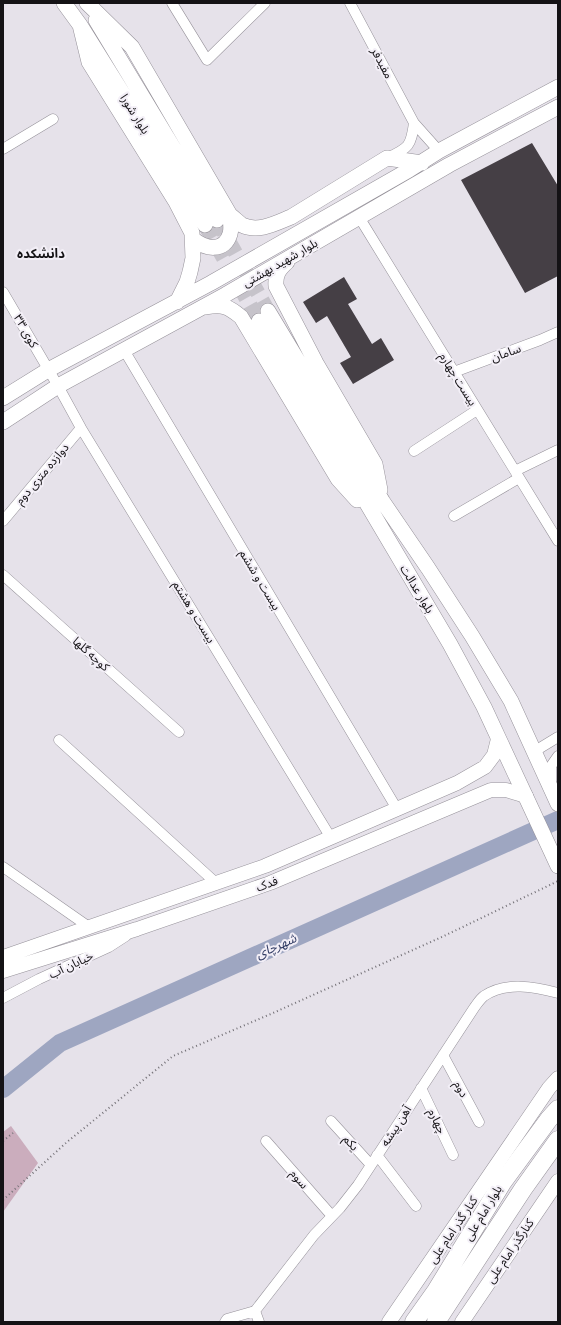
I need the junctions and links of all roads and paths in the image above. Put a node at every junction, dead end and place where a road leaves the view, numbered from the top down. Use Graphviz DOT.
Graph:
graph roads {
  1 [pos="64,3"];
  2 [pos="87,3"];
  3 [pos="172,3"];
  4 [pos="265,3"];
  5 [pos="350,3"];
  6 [pos="80,25"];
  7 [pos="558,87"];
  8 [pos="558,107"];
  9 [pos="53,119"];
  10 [pos="414,123"];
  11 [pos="3,149"];
  12 [pos="439,151"];
  13 [pos="387,158"];
  14 [pos="422,163"];
  15 [pos="449,165"];
  16 [pos="359,217"];
  17 [pos="217,220"];
  18 [pos="193,239"];
  19 [pos="294,255"];
  20 [pos="276,286"];
  21 [pos="3,292"];
  22 [pos="177,302"];
  23 [pos="201,308"];
  24 [pos="240,316"];
  25 [pos="558,332"];
  26 [pos="124,350"];
  27 [pos="48,370"];
  28 [pos="454,372"];
  29 [pos="58,386"];
  30 [pos="3,398"];
  31 [pos="477,410"];
  32 [pos="3,422"];
  33 [pos="81,428"];
  34 [pos="558,450"];
  35 [pos="414,451"];
  36 [pos="517,475"];
  37 [pos="383,502"];
  38 [pos="454,516"];
  39 [pos="3,521"];
  40 [pos="378,523"];
  41 [pos="558,541"];
  42 [pos="3,575"];
  43 [pos="179,732"];
  44 [pos="558,737"];
  45 [pos="498,739"];
  46 [pos="59,740"];
  47 [pos="535,751"];
  48 [pos="558,756"];
  49 [pos="550,786"];
  50 [pos="526,796"];
  51 [pos="558,804"];
  52 [pos="397,810"];
  53 [pos="331,838"];
  54 [pos="339,854"];
  55 [pos="558,866"];
  56 [pos="3,867"];
  57 [pos="558,881"];
  58 [pos="216,883"];
  59 [pos="89,927"];
  60 [pos="137,929"];
  61 [pos="3,957"];
  62 [pos="3,971"];
  63 [pos="558,993"];
  64 [pos="3,998"];
  65 [pos="443,1055"];
  66 [pos="556,1081"];
  67 [pos="421,1088"];
  68 [pos="558,1109"];
  69 [pos="331,1121"];
  70 [pos="479,1122"];
  71 [pos="13,1133"];
  72 [pos="558,1140"];
  73 [pos="3,1141"];
  74 [pos="266,1141"];
  75 [pos="377,1155"];
  76 [pos="453,1155"];
  77 [pos="370,1165"];
  78 [pos="558,1181"];
  79 [pos="3,1200"];
  80 [pos="416,1206"];
  81 [pos="332,1216"];
  82 [pos="255,1311"];
  83 [pos="225,1322"];
  84 [pos="259,1322"];
  85 [pos="389,1322"];
  86 [pos="414,1322"];
  87 [pos="436,1322"];
  88 [pos="462,1322"];
  1 -- 6 [label="main road, بلوار شورا"];
  2 -- 17 [label="main road, بلوار شورا"];
  3 -- 4 [label="street"];
  5 -- 10 [label="street, مفیدفر"];
  6 -- 17 [label="main road, بلوار شورا"];
  6 -- 18 [label="main road"];
  7 -- 12 [label="main road, بلوار شهید بهشتی"];
  8 -- 15 [label="main road, بلوار شهید بهشتی"];
  9 -- 11 [label="street"];
  10 -- 12 [label="street, مفیدفر"];
  10 -- 13 [label="street"];
  12 -- 14 [label="main road, بلوار شهید بهشتی"];
  12 -- 15 [label="main road"];
  13 -- 14 [label="main road"];
  13 -- 17 [label="main road"];
  14 -- 22 [label="main road, بلوار شهید بهشتی"];
  15 -- 16 [label="main road, بلوار شهید بهشتی"];
  16 -- 19 [label="main road, بلوار شهید بهشتی"];
  16 -- 28 [label="street, بیست چهارم"];
  17 -- 18 [label="main road"];
  18 -- 22 [label="main road"];
  19 -- 20 [label="main road"];
  19 -- 23 [label="main road, بلوار شهید بهشتی"];
  20 -- 24 [label="main road"];
  20 -- 37 [label="main road"];
  21 -- 27 [label="street, کوی ۳۳"];
  22 -- 27 [label="main road, بلوار شهید بهشتی"];
  23 -- 24 [label="main road"];
  23 -- 26 [label="main road, بلوار شهید بهشتی"];
  24 -- 40 [label="main road"];
  25 -- 28 [label="street, سامان"];
  26 -- 29 [label="main road, بلوار شهید بهشتی"];
  26 -- 52 [label="street, بیست و ششم"];
  27 -- 29 [label="street, کوی ۳۳"];
  27 -- 30 [label="main road, بلوار شهید بهشتی"];
  28 -- 31 [label="street, بیست چهارم"];
  29 -- 32 [label="main road, بلوار شهید بهشتی"];
  29 -- 33 [label="street, بیست و هشتم"];
  31 -- 35 [label="street"];
  31 -- 36 [label="street, بیست چهارم"];
  33 -- 39 [label="street, دوازده متری دوم"];
  33 -- 53 [label="street, بیست و هشتم"];
  34 -- 36 [label="street"];
  36 -- 38 [label="street"];
  36 -- 41 [label="street, بیست چهارم"];
  37 -- 40 [label="main road, بلوار عدالت"];
  37 -- 47 [label="main road, بلوار عدالت"];
  40 -- 45 [label="main road, بلوار عدالت"];
  42 -- 43 [label="street, کوچه گلها"];
  44 -- 47 [label="street"];
  45 -- 50 [label="main road, بلوار عدالت"];
  45 -- 52 [label="street, فدک"];
  46 -- 58 [label="street"];
  47 -- 49 [label="main road, بلوار عدالت"];
  48 -- 49 [label="street"];
  49 -- 51 [label="main road, بلوار عدالت"];
  50 -- 54 [label="street, فدک"];
  50 -- 55 [label="main road, بلوار عدالت"];
  52 -- 53 [label="street, فدک"];
  53 -- 54 [label="street"];
  53 -- 58 [label="street, فدک"];
  54 -- 60 [label="street, فدک"];
  56 -- 59 [label="street"];
  57 -- 79 [label="path"];
  58 -- 59 [label="street, فدک"];
  59 -- 61 [label="street, فدک"];
  60 -- 62 [label="street, فدک"];
  60 -- 64 [label="street, خیابان آب"];
  63 -- 65 [label="street, آهن پیشه"];
  65 -- 67 [label="street, آهن پیشه"];
  65 -- 70 [label="street, دوم"];
  66 -- 85 [label="street, کنار گذر امام علی"];
  67 -- 75 [label="street, آهن پیشه"];
  67 -- 76 [label="street, چهارم"];
  68 -- 86 [label="highway, بلوار امام علی"];
  69 -- 77 [label="street, یکم"];
  71 -- 73 [label="path"];
  72 -- 87 [label="highway, بلوار امام علی"];
  74 -- 81 [label="street, سوم"];
  75 -- 77 [label="street, آهن پیشه"];
  75 -- 80 [label="street"];
  77 -- 81 [label="street, آهن پیشه"];
  78 -- 88 [label="street, کنارگذر امام علی"];
  81 -- 82 [label="street, آهن پیشه"];
  82 -- 83 [label="street"];
  82 -- 84 [label="street"];
}
